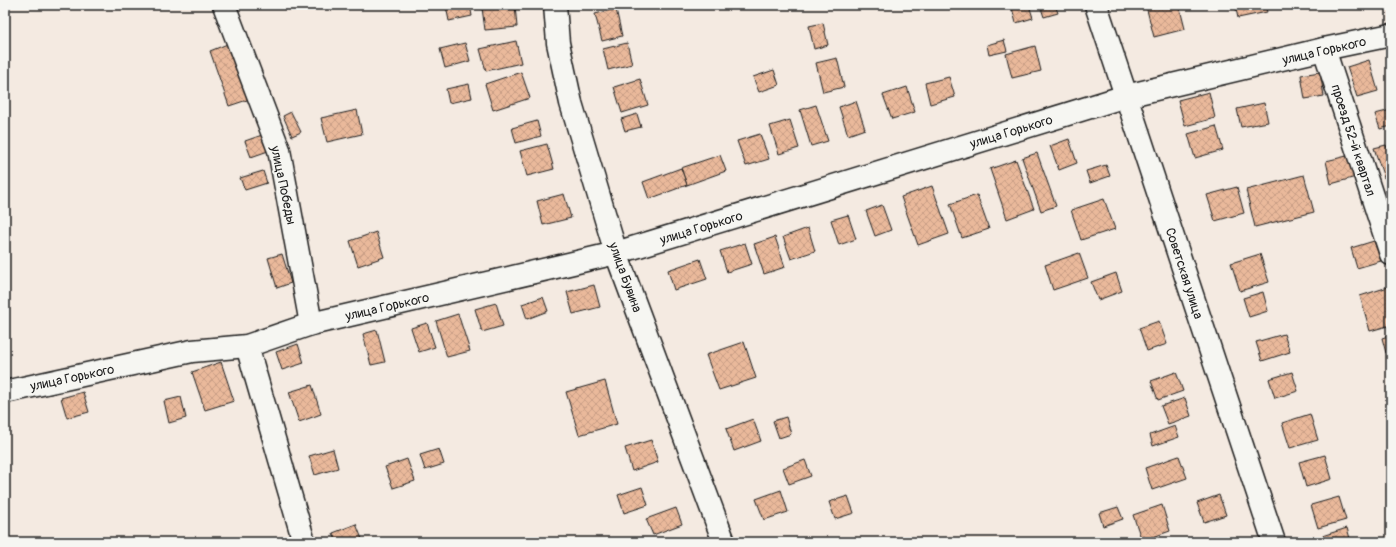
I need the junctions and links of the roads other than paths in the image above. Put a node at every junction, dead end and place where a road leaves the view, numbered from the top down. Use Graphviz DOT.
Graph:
graph roads {
  1 [pos="224,5"];
  2 [pos="555,5"];
  3 [pos="1096,5"];
  4 [pos="1391,35"];
  5 [pos="1324,49"];
  6 [pos="1126,96"];
  7 [pos="616,253"];
  8 [pos="1391,254"];
  9 [pos="311,324"];
  10 [pos="247,346"];
  11 [pos="5,392"];
  12 [pos="304,542"];
  13 [pos="724,542"];
  14 [pos="1274,542"];
  1 -- 9 [label="street, улица Победы"];
  2 -- 7 [label="street, улица Бувина"];
  3 -- 6 [label="street, Советская улица"];
  4 -- 5 [label="street, улица Горького"];
  5 -- 6 [label="street, улица Горького"];
  5 -- 8 [label="street, проезд 52-й квартал"];
  6 -- 7 [label="street, улица Горького"];
  6 -- 14 [label="street, Советская улица"];
  7 -- 9 [label="street, улица Горького"];
  7 -- 13 [label="street, улица Бувина"];
  9 -- 10 [label="street, улица Горького"];
  10 -- 11 [label="street, улица Горького"];
  10 -- 12 [label="street"];
}
